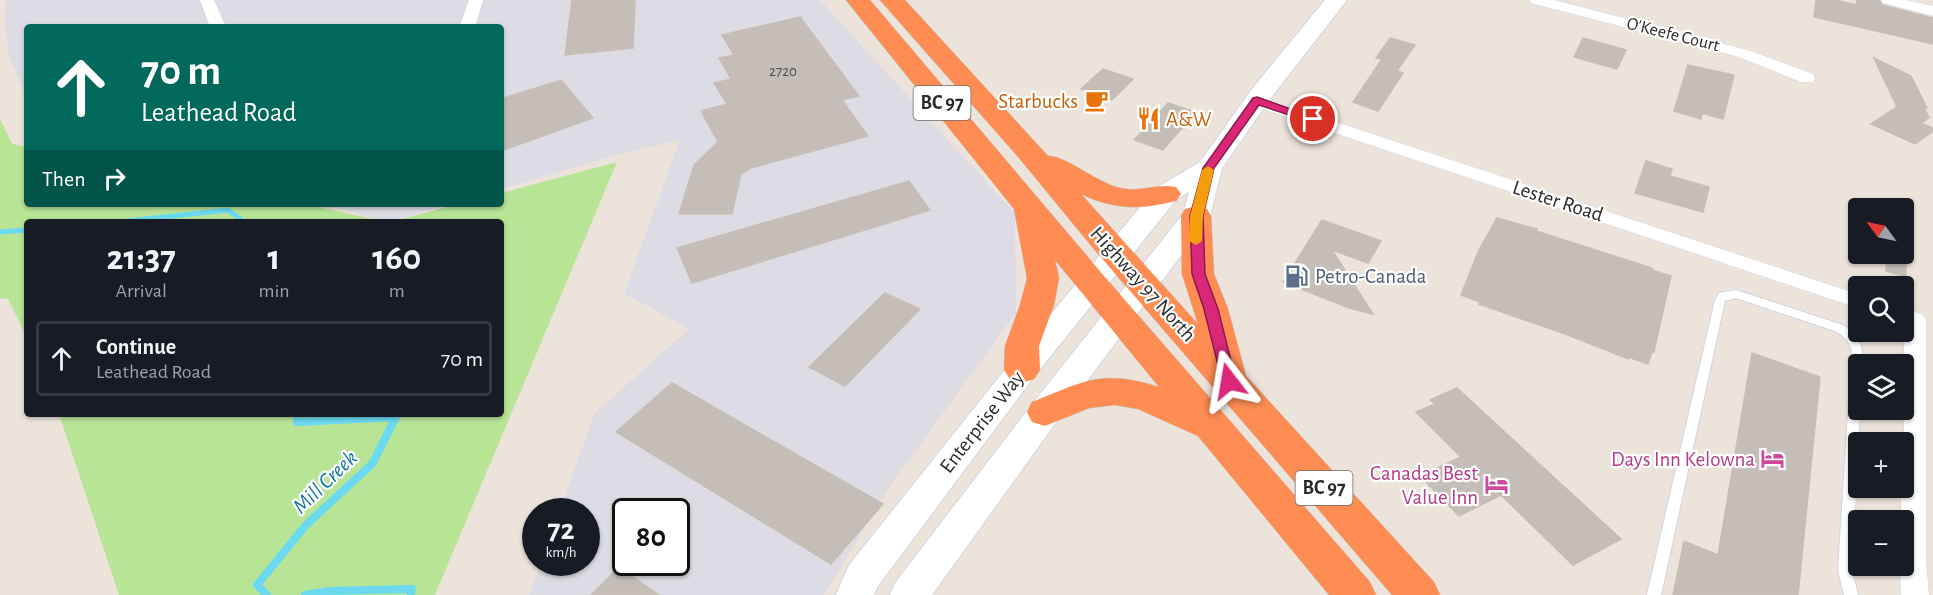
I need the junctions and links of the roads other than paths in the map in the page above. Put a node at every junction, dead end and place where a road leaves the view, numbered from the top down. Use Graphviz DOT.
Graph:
graph roads {
  1 [pos="207,0"];
  2 [pos="476,0"];
  3 [pos="858,0"];
  4 [pos="892,0"];
  5 [pos="1336,0"];
  6 [pos="1536,0"];
  7 [pos="1888,0"];
  8 [pos="1933,11"];
  9 [pos="217,24"];
  10 [pos="468,24"];
  11 [pos="1807,78"];
  12 [pos="1257,101"];
  13 [pos="1029,152"];
  14 [pos="1209,168"];
  15 [pos="1166,194"];
  16 [pos="1027,205"];
  17 [pos="1196,216"];
  18 [pos="1118,255"];
  19 [pos="1092,284"];
  20 [pos="1144,285"];
  21 [pos="1848,298"];
  22 [pos="1119,316"];
  23 [pos="1917,320"];
  24 [pos="1022,370"];
  25 [pos="1229,381"];
  26 [pos="1045,412"];
  27 [pos="1215,429"];
  28 [pos="855,595"];
  29 [pos="909,595"];
  30 [pos="1355,595"];
  31 [pos="1419,595"];
  32 [pos="1654,595"];
  33 [pos="1851,595"];
  34 [pos="1916,595"];
  1 -- 9 [label="street"];
  2 -- 10 [label="street"];
  3 -- 16 [label="highway, Highway 97 North / BC 97"];
  4 -- 13 [label="highway, Highway 97 North / BC 97"];
  5 -- 12 [label="street"];
  6 -- 11 [label="street, O'Keefe Court"];
  7 -- 8 [label="street"];
  12 -- 14 [label="street"];
  12 -- 21 [label="street, Lester Road"];
  13 -- 15 [label="highway"];
  13 -- 18 [label="highway, Highway 97 North / BC 97"];
  14 -- 15 [label="street"];
  14 -- 17 [label="street"];
  15 -- 18 [label="street, Enterprise Way"];
  16 -- 19 [label="highway, Highway 97 North / BC 97"];
  16 -- 24 [label="highway"];
  17 -- 20 [label="street, Enterprise Way"];
  17 -- 25 [label="highway"];
  18 -- 19 [label="street, Enterprise Way"];
  18 -- 20 [label="highway, Highway 97 North / BC 97"];
  19 -- 22 [label="highway, Highway 97 North / BC 97"];
  19 -- 24 [label="street, Enterprise Way"];
  20 -- 22 [label="street, Enterprise Way"];
  20 -- 25 [label="highway, Highway 97 North / BC 97"];
  22 -- 26 [label="street, Enterprise Way"];
  22 -- 27 [label="highway, Highway 97 North / BC 97"];
  23 -- 34 [label="street"];
  24 -- 28 [label="street, Enterprise Way"];
  25 -- 31 [label="highway, Highway 97 North / BC 97"];
  26 -- 27 [label="highway"];
  26 -- 29 [label="street, Enterprise Way"];
  27 -- 30 [label="highway, Highway 97 North / BC 97"];
  32 -- 33 [label="lane"];
}
